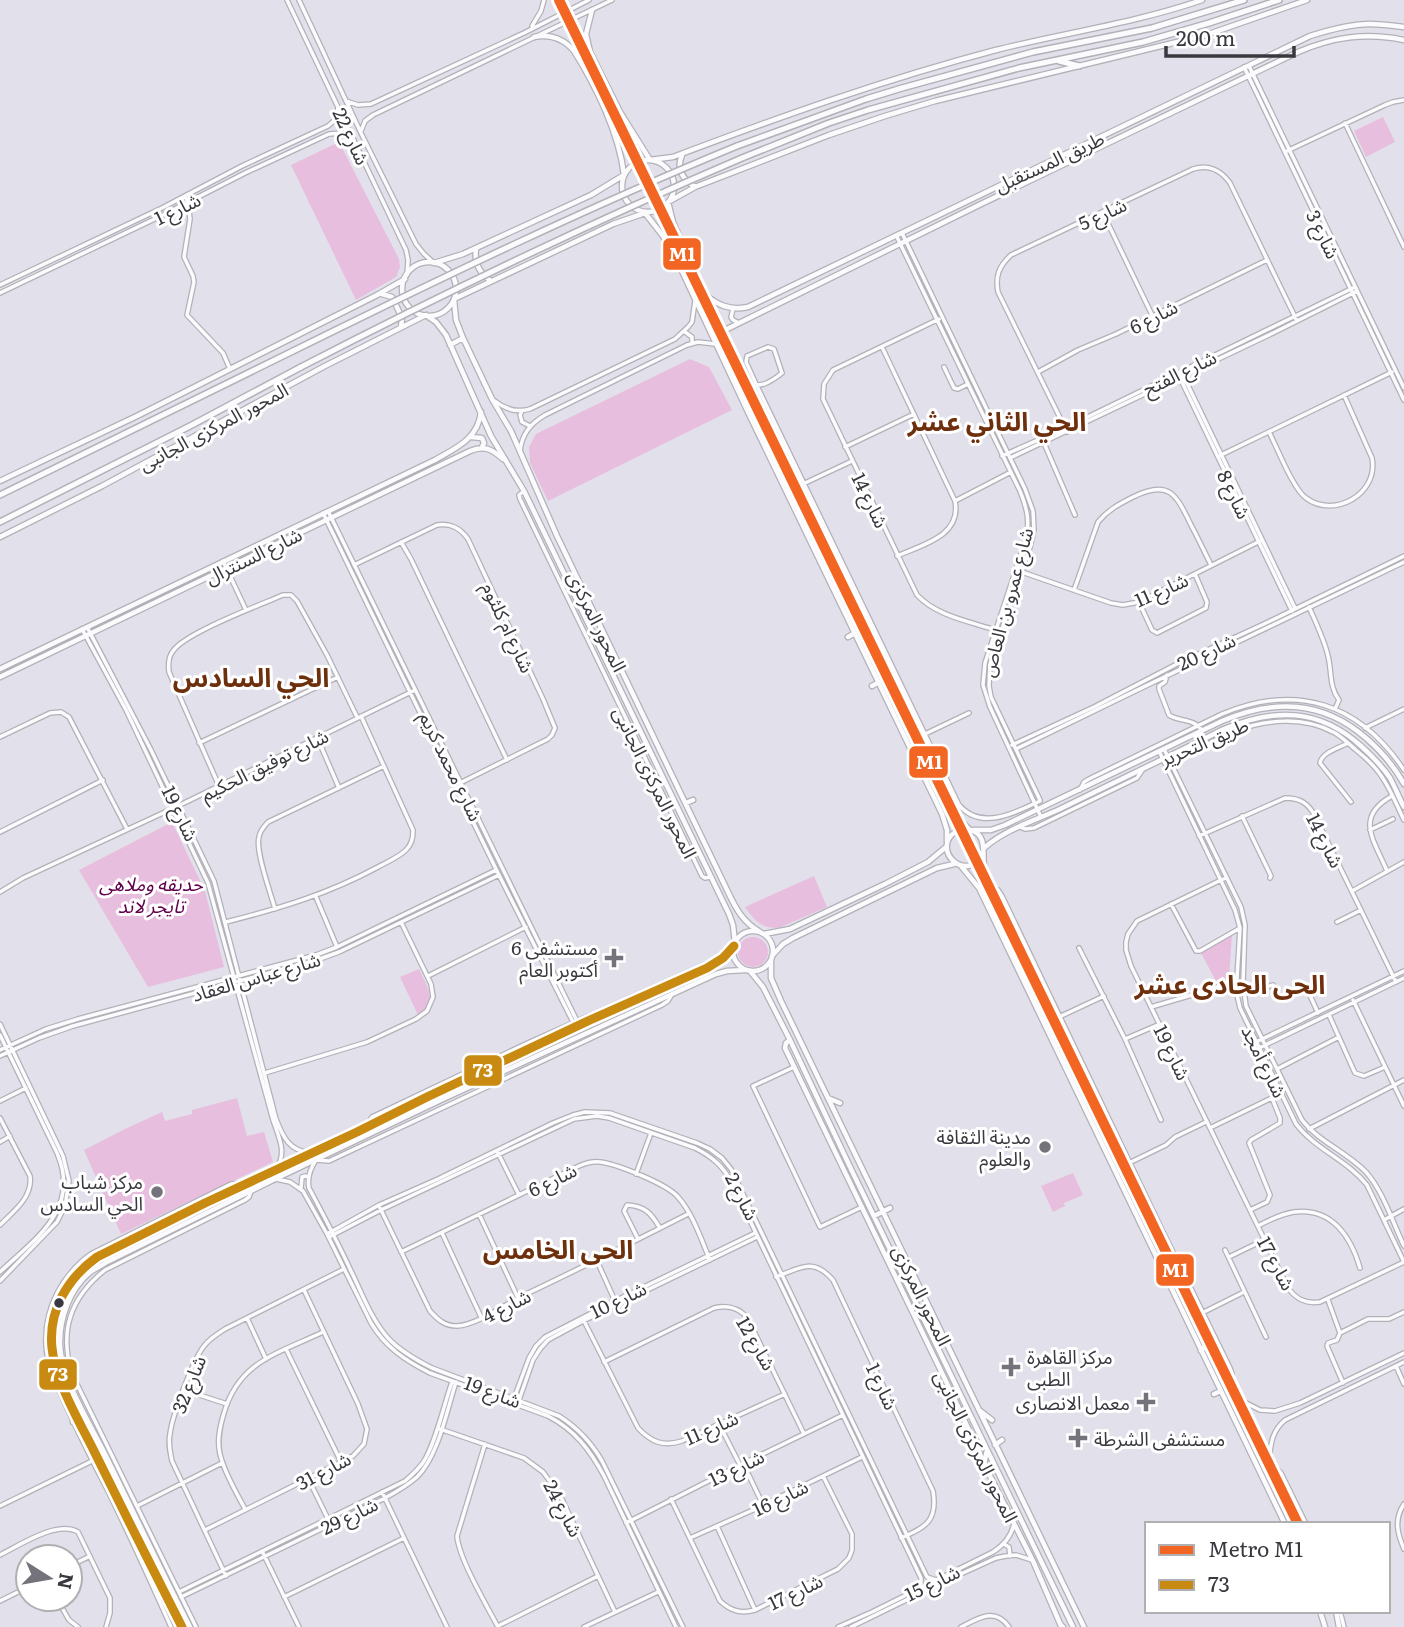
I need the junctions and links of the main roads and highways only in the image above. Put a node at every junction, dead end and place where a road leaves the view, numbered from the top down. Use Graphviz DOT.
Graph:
graph roads {
  1 [pos="1202,0"];
  2 [pos="1244,0"];
  3 [pos="1279,0"];
  4 [pos="1307,0"];
  5 [pos="592,10"];
  6 [pos="1404,27"];
  7 [pos="534,37"];
  8 [pos="1404,40"];
  9 [pos="1056,60"];
  10 [pos="1079,66"];
  11 [pos="608,90"];
  12 [pos="596,93"];
  13 [pos="682,154"];
  14 [pos="650,160"];
  15 [pos="624,174"];
  16 [pos="695,187"];
  17 [pos="668,202"];
  18 [pos="645,213"];
  19 [pos="677,231"];
  20 [pos="663,236"];
  21 [pos="477,248"];
  22 [pos="434,263"];
  23 [pos="406,277"];
  24 [pos="491,281"];
  25 [pos="702,293"];
  26 [pos="379,294"];
  27 [pos="454,300"];
  28 [pos="426,315"];
  29 [pos="400,328"];
  30 [pos="722,332"];
  31 [pos="463,338"];
  32 [pos="450,345"];
  33 [pos="481,411"];
  34 [pos="471,437"];
  35 [pos="482,447"];
  36 [pos="506,461"];
  37 [pos="0,481"];
  38 [pos="806,491"];
  39 [pos="800,494"];
  40 [pos="0,495"];
  41 [pos="800,519"];
  42 [pos="0,522"];
  43 [pos="793,524"];
  44 [pos="0,537"];
  45 [pos="837,596"];
  46 [pos="830,600"];
  47 [pos="86,631"];
  48 [pos="855,633"];
  49 [pos="848,637"];
  50 [pos="881,646"];
  51 [pos="875,649"];
  52 [pos="0,669"];
  53 [pos="621,670"];
  54 [pos="612,674"];
  55 [pos="0,677"];
  56 [pos="879,682"];
  57 [pos="872,686"];
  58 [pos="630,688"];
  59 [pos="621,692"];
  60 [pos="1404,784"];
  61 [pos="693,800"];
  62 [pos="957,800"];
  63 [pos="686,803"];
  64 [pos="951,803"];
  65 [pos="1404,807"];
  66 [pos="971,830"];
  67 [pos="947,844"];
  68 [pos="984,850"];
  69 [pos="958,865"];
  70 [pos="885,884"];
  71 [pos="888,892"];
  72 [pos="762,933"];
  73 [pos="734,944"];
  74 [pos="772,958"];
  75 [pos="716,963"];
  76 [pos="748,971"];
  77 [pos="719,973"];
  78 [pos="596,1012"];
  79 [pos="590,1020"];
  80 [pos="792,1024"];
  81 [pos="784,1028"];
  82 [pos="790,1040"];
  83 [pos="497,1058"];
  84 [pos="491,1067"];
  85 [pos="1091,1081"];
  86 [pos="1085,1084"];
  87 [pos="443,1089"];
  88 [pos="427,1097"];
  89 [pos="445,1098"];
  90 [pos="828,1098"];
  91 [pos="839,1103"];
  92 [pos="431,1105"];
  93 [pos="841,1165"];
  94 [pos="849,1166"];
  95 [pos="212,1200"];
  96 [pos="198,1207"];
  97 [pos="218,1208"];
  98 [pos="890,1208"];
  99 [pos="883,1212"];
  100 [pos="202,1216"];
  101 [pos="874,1216"];
  102 [pos="107,1247"];
  103 [pos="114,1249"];
  104 [pos="107,1262"];
  105 [pos="115,1265"];
  106 [pos="919,1285"];
  107 [pos="913,1296"];
  108 [pos="931,1311"];
  109 [pos="943,1318"];
  110 [pos="936,1321"];
  111 [pos="925,1322"];
  112 [pos="46,1330"];
  113 [pos="52,1341"];
  114 [pos="1213,1344"];
  115 [pos="1201,1351"];
  116 [pos="1221,1391"];
  117 [pos="1214,1394"];
  118 [pos="74,1408"];
  119 [pos="979,1409"];
  120 [pos="992,1420"];
  121 [pos="73,1422"];
  122 [pos="90,1424"];
  123 [pos="98,1427"];
  124 [pos="1002,1440"];
  125 [pos="995,1445"];
  126 [pos="987,1449"];
  127 [pos="984,1464"];
  128 [pos="127,1488"];
  129 [pos="126,1498"];
  130 [pos="115,1506"];
  131 [pos="124,1511"];
  132 [pos="1283,1522"];
  133 [pos="1299,1522"];
  134 [pos="140,1528"];
  135 [pos="133,1530"];
  136 [pos="147,1542"];
  137 [pos="140,1545"];
  138 [pos="157,1562"];
  139 [pos="165,1565"];
  140 [pos="1062,1626"];
  141 [pos="182,1627"];
  142 [pos="190,1627"];
  143 [pos="1073,1627"];
  144 [pos="1084,1627"];
  1 -- 13 [label="main road"];
  2 -- 40 [label="highway, bridge"];
  3 -- 9 [label="highway"];
  4 -- 10 [label="main road"];
  5 -- 11 [label="main road"];
  6 -- 25 [label="main road, طريق المستقبل"];
  7 -- 12 [label="main road"];
  8 -- 30 [label="main road, طريق المستقبل"];
  9 -- 10 [label="highway"];
  9 -- 42 [label="highway, bridge"];
  10 -- 16 [label="main road"];
  11 -- 12 [label="main road"];
  11 -- 14 [label="main road"];
  12 -- 15 [label="main road"];
  13 -- 14 [label="main road"];
  13 -- 16 [label="main road"];
  14 -- 15 [label="main road"];
  14 -- 17 [label="main road"];
  15 -- 18 [label="main road"];
  15 -- 21 [label="main road"];
  16 -- 17 [label="main road"];
  17 -- 18 [label="main road"];
  17 -- 19 [label="main road"];
  18 -- 20 [label="main road"];
  18 -- 24 [label="main road"];
  19 -- 20 [label="main road"];
  19 -- 25 [label="main road"];
  20 -- 41 [label="main road"];
  21 -- 22 [label="main road"];
  21 -- 24 [label="main road"];
  22 -- 23 [label="main road"];
  22 -- 27 [label="main road"];
  23 -- 26 [label="main road"];
  23 -- 28 [label="main road"];
  24 -- 27 [label="main road"];
  25 -- 30 [label="main road"];
  26 -- 29 [label="main road"];
  26 -- 37 [label="main road"];
  27 -- 28 [label="main road"];
  27 -- 31 [label="main road, المحور المركزى"];
  28 -- 29 [label="main road, المحور المركزى الجانبى"];
  28 -- 32 [label="main road, المحور المركزى"];
  29 -- 44 [label="main road, المحور المركزى الجانبى"];
  30 -- 39 [label="main road"];
  31 -- 32 [label="main road"];
  31 -- 53 [label="main road, المحور المركزى"];
  32 -- 33 [label="main road, المحور المركزى"];
  33 -- 34 [label="main road"];
  33 -- 36 [label="main road, المحور المركزى"];
  34 -- 35 [label="main road"];
  34 -- 47 [label="main road, شارع السنترال"];
  35 -- 36 [label="main road"];
  35 -- 47 [label="main road, شارع السنترال"];
  36 -- 54 [label="main road, المحور المركزى"];
  38 -- 39 [label="main road"];
  39 -- 51 [label="main road"];
  41 -- 43 [label="main road"];
  41 -- 45 [label="main road"];
  45 -- 46 [label="main road"];
  45 -- 48 [label="main road"];
  47 -- 52 [label="main road, شارع السنترال"];
  47 -- 55 [label="main road, شارع السنترال"];
  48 -- 49 [label="main road"];
  48 -- 56 [label="main road"];
  50 -- 51 [label="main road"];
  51 -- 64 [label="main road"];
  53 -- 54 [label="main road"];
  53 -- 58 [label="main road, المحور المركزى"];
  54 -- 59 [label="main road, المحور المركزى"];
  56 -- 57 [label="main road"];
  56 -- 67 [label="main road"];
  58 -- 59 [label="main road"];
  58 -- 63 [label="main road, المحور المركزى"];
  59 -- 73 [label="main road, المحور المركزى"];
  60 -- 66 [label="main road, طريق التحرير"];
  61 -- 63 [label="main road"];
  62 -- 64 [label="main road"];
  63 -- 72 [label="main road, المحور المركزى"];
  64 -- 66 [label="main road"];
  65 -- 68 [label="main road, طريق التحرير"];
  66 -- 67 [label="main road"];
  66 -- 68 [label="main road"];
  67 -- 69 [label="main road"];
  67 -- 70 [label="main road"];
  68 -- 69 [label="main road"];
  68 -- 86 [label="main road"];
  69 -- 71 [label="main road"];
  69 -- 115 [label="main road"];
  70 -- 71 [label="main road"];
  70 -- 72 [label="main road"];
  71 -- 74 [label="main road"];
  72 -- 73 [label="main road"];
  72 -- 74 [label="main road"];
  73 -- 75 [label="main road"];
  73 -- 76 [label="main road"];
  74 -- 76 [label="main road"];
  74 -- 80 [label="main road, المحور المركزى"];
  75 -- 77 [label="main road"];
  75 -- 79 [label="main road"];
  76 -- 77 [label="main road"];
  76 -- 81 [label="main road, المحور المركزى"];
  77 -- 89 [label="main road"];
  78 -- 79 [label="main road"];
  79 -- 84 [label="main road"];
  80 -- 81 [label="main road"];
  80 -- 90 [label="main road, المحور المركزى"];
  81 -- 82 [label="main road, المحور المركزى"];
  82 -- 93 [label="main road, المحور المركزى الجانبى"];
  82 -- 94 [label="main road, المحور المركزى"];
  83 -- 84 [label="main road"];
  84 -- 87 [label="main road"];
  85 -- 86 [label="main road"];
  86 -- 114 [label="main road"];
  87 -- 88 [label="main road"];
  87 -- 89 [label="main road"];
  88 -- 92 [label="main road"];
  88 -- 95 [label="main road"];
  89 -- 92 [label="main road"];
  90 -- 91 [label="main road"];
  90 -- 99 [label="main road, المحور المركزى"];
  92 -- 97 [label="main road"];
  93 -- 94 [label="main road"];
  93 -- 127 [label="main road, المحور المركزى الجانبى"];
  94 -- 101 [label="main road, المحور المركزى"];
  95 -- 96 [label="main road"];
  95 -- 97 [label="main road"];
  96 -- 100 [label="main road"];
  96 -- 103 [label="main road"];
  97 -- 100 [label="main road"];
  98 -- 99 [label="main road"];
  99 -- 101 [label="main road"];
  99 -- 106 [label="main road, المحور المركزى"];
  100 -- 104 [label="main road"];
  101 -- 107 [label="main road, المحور المركزى"];
  102 -- 103 [label="main road"];
  103 -- 113 [label="main road"];
  104 -- 105 [label="main road"];
  104 -- 122 [label="main road"];
  106 -- 107 [label="main road"];
  106 -- 108 [label="main road, المحور المركزى"];
  107 -- 111 [label="main road, المحور المركزى"];
  108 -- 110 [label="main road, المحور المركزى"];
  108 -- 111 [label="main road"];
  109 -- 110 [label="main road"];
  110 -- 119 [label="main road, المحور المركزى"];
  111 -- 126 [label="main road, المحور المركزى"];
  112 -- 113 [label="main road"];
  113 -- 118 [label="main road"];
  114 -- 115 [label="main road"];
  114 -- 133 [label="main road"];
  115 -- 116 [label="main road"];
  116 -- 117 [label="main road"];
  116 -- 132 [label="main road"];
  118 -- 121 [label="main road"];
  118 -- 131 [label="main road"];
  119 -- 120 [label="main road"];
  119 -- 125 [label="main road, المحور المركزى"];
  122 -- 123 [label="main road"];
  122 -- 129 [label="main road"];
  124 -- 125 [label="main road"];
  125 -- 144 [label="main road, المحور المركزى"];
  126 -- 127 [label="main road"];
  126 -- 143 [label="main road, المحور المركزى"];
  127 -- 140 [label="main road, المحور المركزى الجانبى"];
  128 -- 129 [label="main road"];
  129 -- 134 [label="main road"];
  130 -- 131 [label="main road"];
  131 -- 135 [label="main road"];
  134 -- 135 [label="main road"];
  134 -- 136 [label="main road"];
  135 -- 137 [label="main road"];
  136 -- 137 [label="main road"];
  136 -- 138 [label="main road"];
  137 -- 141 [label="main road"];
  138 -- 139 [label="main road"];
  138 -- 142 [label="main road"];
}
